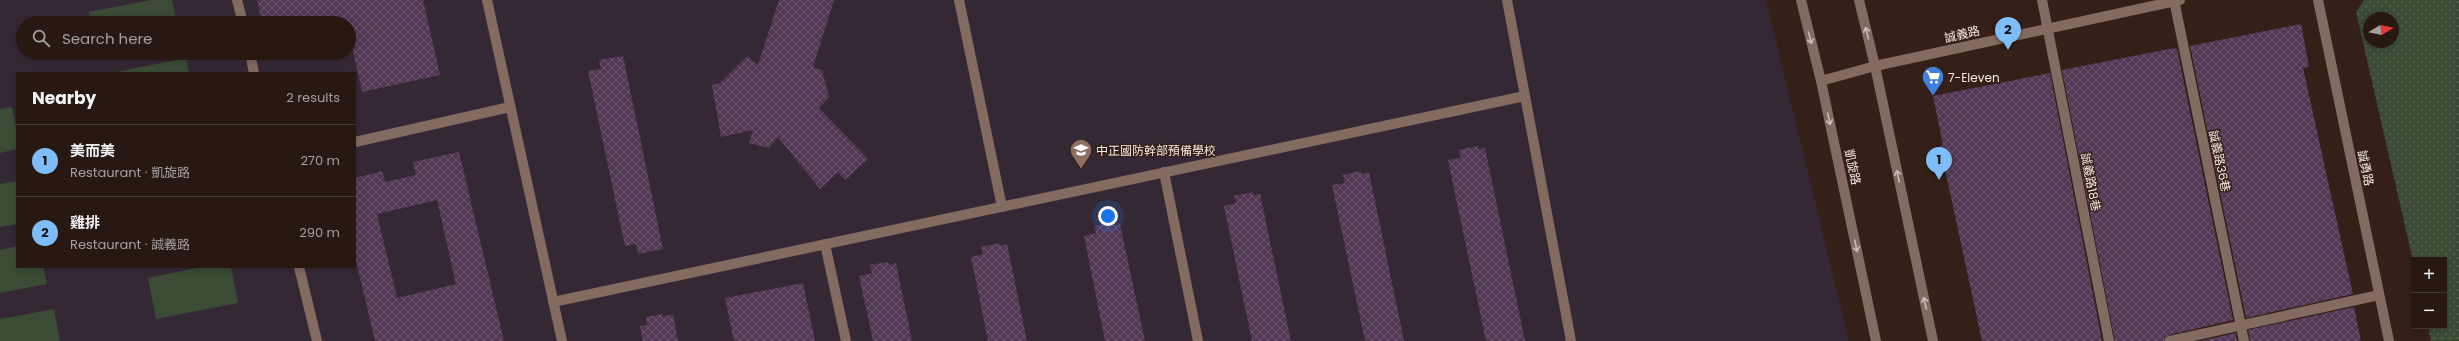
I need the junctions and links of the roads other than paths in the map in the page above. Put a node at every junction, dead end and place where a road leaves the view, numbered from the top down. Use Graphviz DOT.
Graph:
graph roads {
  1 [pos="237,0"];
  2 [pos="488,0"];
  3 [pos="959,0"];
  4 [pos="1507,0"];
  5 [pos="1801,0"];
  6 [pos="1859,0"];
  7 [pos="2042,0"];
  8 [pos="2176,0"];
  9 [pos="2318,0"];
  10 [pos="241,16"];
  11 [pos="2047,28"];
  12 [pos="251,60"];
  13 [pos="1875,66"];
  14 [pos="254,72"];
  15 [pos="1821,81"];
  16 [pos="1525,96"];
  17 [pos="510,107"];
  18 [pos="356,142"];
  19 [pos="1164,172"];
  20 [pos="1002,207"];
  21 [pos="825,244"];
  22 [pos="300,268"];
  23 [pos="2379,295"];
  24 [pos="553,302"];
  25 [pos="2240,326"];
  26 [pos="317,341"];
  27 [pos="562,341"];
  28 [pos="846,341"];
  29 [pos="1198,341"];
  30 [pos="1571,341"];
  31 [pos="1876,341"];
  32 [pos="1933,341"];
  33 [pos="2109,341"];
  34 [pos="2170,341"];
  35 [pos="2244,341"];
  36 [pos="2389,341"];
  1 -- 10 [label="street"];
  2 -- 17 [label="street"];
  3 -- 20 [label="street"];
  4 -- 16 [label="street"];
  5 -- 15 [label="street, 凱旋路, one-way"];
  13 -- 6 [label="street, one-way"];
  7 -- 11 [label="street, 誠義路18巷"];
  8 -- 11 [label="street, 誠義路"];
  8 -- 25 [label="street, 誠義路36巷"];
  9 -- 23 [label="street, 誠勇路"];
  11 -- 13 [label="street, 誠義路"];
  11 -- 33 [label="street, 誠義路18巷"];
  12 -- 14 [label="street"];
  13 -- 15 [label="street, 誠義路"];
  32 -- 13 [label="street, one-way"];
  15 -- 31 [label="street, 凱旋路, one-way"];
  16 -- 19 [label="street"];
  16 -- 30 [label="street"];
  17 -- 18 [label="street"];
  17 -- 24 [label="street"];
  19 -- 20 [label="street"];
  19 -- 29 [label="street"];
  20 -- 21 [label="street"];
  21 -- 24 [label="street"];
  21 -- 28 [label="street"];
  22 -- 26 [label="street"];
  23 -- 25 [label="street"];
  23 -- 36 [label="street, 誠勇路"];
  24 -- 27 [label="street"];
  25 -- 34 [label="street"];
  25 -- 35 [label="street, 誠義路36巷"];
}
